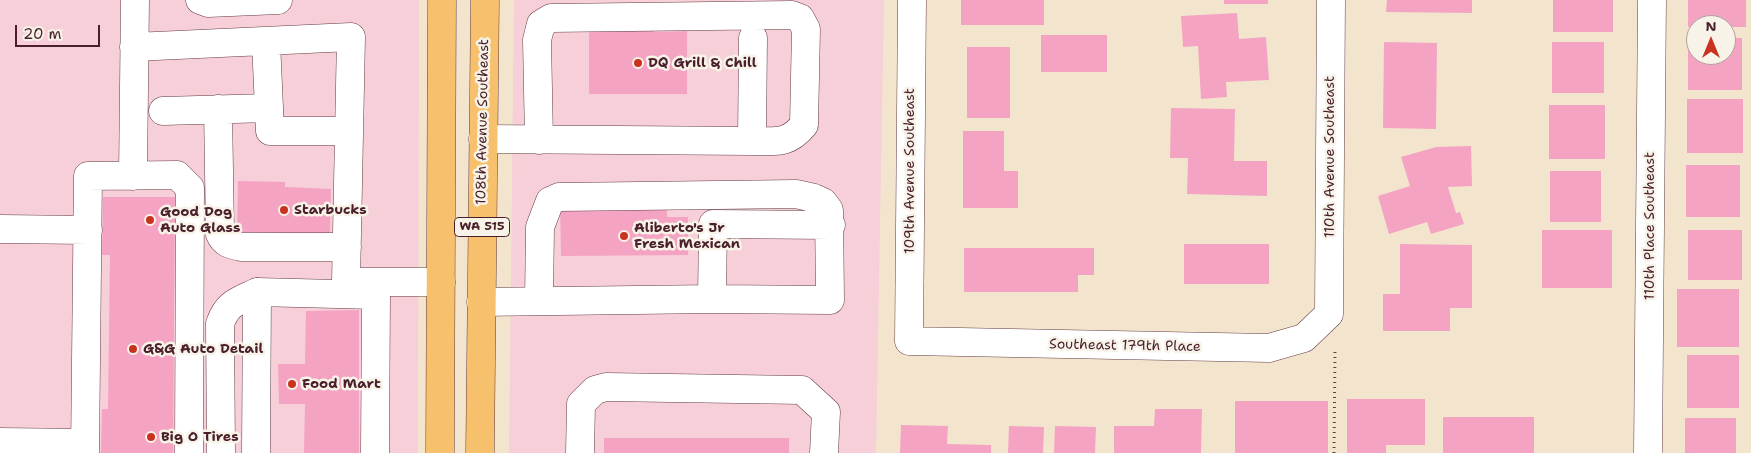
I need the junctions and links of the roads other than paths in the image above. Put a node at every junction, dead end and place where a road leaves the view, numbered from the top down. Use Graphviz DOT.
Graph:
graph roads {
  1 [pos="135,0"];
  2 [pos="200,0"];
  3 [pos="278,0"];
  4 [pos="442,0"];
  5 [pos="485,0"];
  6 [pos="912,0"];
  7 [pos="1331,0"];
  8 [pos="1652,0"];
  9 [pos="753,38"];
  10 [pos="266,42"];
  11 [pos="134,47"];
  12 [pos="269,108"];
  13 [pos="218,109"];
  14 [pos="163,111"];
  15 [pos="349,130"];
  16 [pos="483,140"];
  17 [pos="540,140"];
  18 [pos="752,141"];
  19 [pos="132,176"];
  20 [pos="831,225"];
  21 [pos="0,229"];
  22 [pos="88,230"];
  23 [pos="347,247"];
  24 [pos="441,282"];
  25 [pos="346,288"];
  26 [pos="257,292"];
  27 [pos="712,299"];
  28 [pos="540,301"];
  29 [pos="481,302"];
  30 [pos="1329,314"];
  31 [pos="909,341"];
  32 [pos="0,442"];
  33 [pos="85,448"];
  34 [pos="189,453"];
  35 [pos="220,453"];
  36 [pos="256,453"];
  37 [pos="375,453"];
  38 [pos="440,453"];
  39 [pos="480,453"];
  40 [pos="580,453"];
  41 [pos="824,453"];
  42 [pos="1648,453"];
  1 -- 11 [label="street"];
  2 -- 3 [label="street"];
  4 -- 24 [label="main road, WA 515"];
  5 -- 16 [label="main road, 108th Avenue Southeast / WA 515"];
  6 -- 31 [label="street, 109th Avenue Southeast"];
  7 -- 30 [label="street, 110th Avenue Southeast"];
  8 -- 42 [label="street, 110th Place Southeast"];
  9 -- 18 [label="street"];
  10 -- 11 [label="street"];
  10 -- 12 [label="street"];
  10 -- 15 [label="street"];
  11 -- 19 [label="street"];
  12 -- 13 [label="street"];
  12 -- 15 [label="street"];
  13 -- 14 [label="street"];
  13 -- 23 [label="street"];
  15 -- 23 [label="street"];
  16 -- 17 [label="street"];
  16 -- 29 [label="main road, 108th Avenue Southeast / WA 515"];
  17 -- 18 [label="street"];
  17 -- 18 [label="street"];
  19 -- 22 [label="street"];
  19 -- 34 [label="street"];
  20 -- 27 [label="street"];
  20 -- 27 [label="street"];
  20 -- 28 [label="street"];
  21 -- 22 [label="street"];
  22 -- 33 [label="street"];
  23 -- 25 [label="street"];
  24 -- 25 [label="street"];
  24 -- 38 [label="main road, WA 515"];
  25 -- 26 [label="street"];
  25 -- 37 [label="street"];
  26 -- 35 [label="street"];
  26 -- 36 [label="street"];
  27 -- 28 [label="street"];
  28 -- 29 [label="street"];
  29 -- 39 [label="main road, 108th Avenue Southeast / WA 515"];
  30 -- 31 [label="street, Southeast 179th Place"];
  32 -- 33 [label="street"];
  40 -- 41 [label="street"];
}
